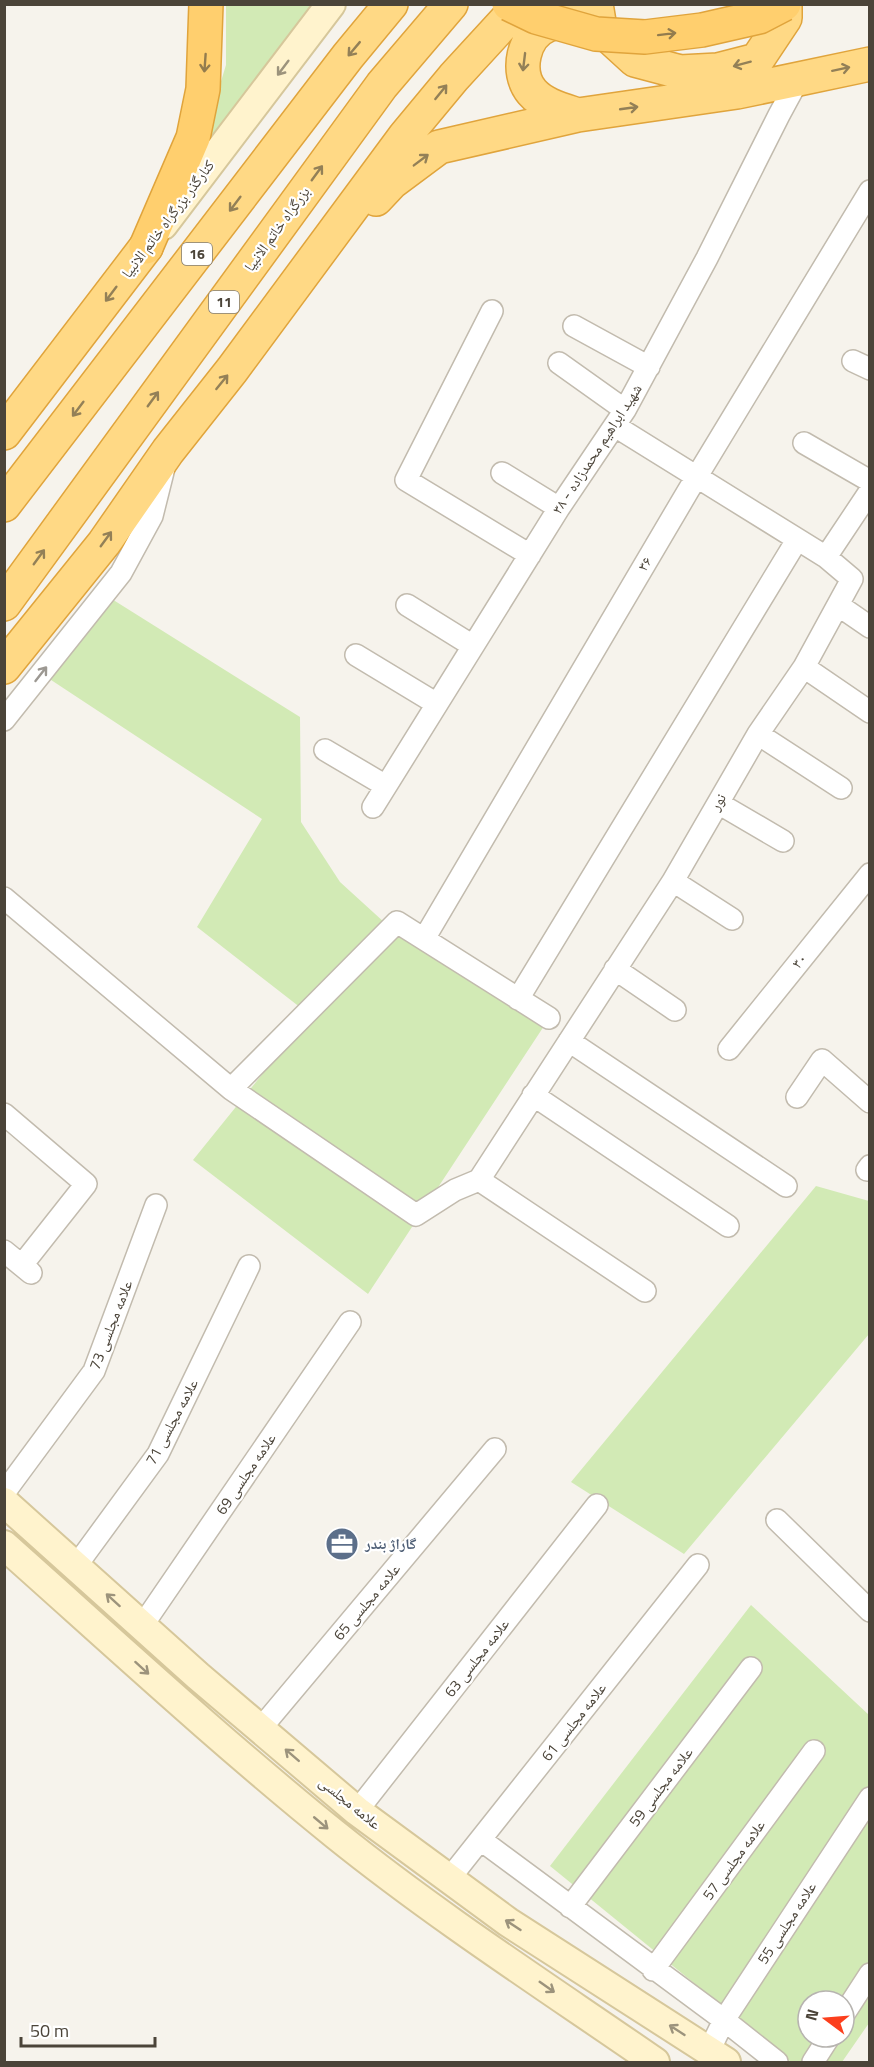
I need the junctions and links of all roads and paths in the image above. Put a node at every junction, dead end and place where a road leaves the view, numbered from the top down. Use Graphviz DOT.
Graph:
graph roads {
  1 [pos="206,4"];
  2 [pos="331,4"];
  3 [pos="391,4"];
  4 [pos="451,4"];
  5 [pos="509,4"];
  6 [pos="520,4"];
  7 [pos="785,4"];
  8 [pos="598,16"];
  9 [pos="870,64"];
  10 [pos="799,78"];
  11 [pos="578,115"];
  12 [pos="870,191"];
  13 [pos="146,247"];
  14 [pos="316,255"];
  15 [pos="492,311"];
  16 [pos="574,326"];
  17 [pos="560,363"];
  18 [pos="649,367"];
  19 [pos="620,418"];
  20 [pos="4,433"];
  21 [pos="804,443"];
  22 [pos="168,451"];
  23 [pos="502,473"];
  24 [pos="696,477"];
  25 [pos="870,482"];
  26 [pos="870,491"];
  27 [pos="4,504"];
  28 [pos="559,508"];
  29 [pos="797,540"];
  30 [pos="530,555"];
  31 [pos="826,557"];
  32 [pos="4,604"];
  33 [pos="407,605"];
  34 [pos="838,605"];
  35 [pos="870,627"];
  36 [pos="473,646"];
  37 [pos="356,655"];
  38 [pos="4,667"];
  39 [pos="804,667"];
  40 [pos="437,704"];
  41 [pos="870,712"];
  42 [pos="4,720"];
  43 [pos="759,734"];
  44 [pos="325,750"];
  45 [pos="386,786"];
  46 [pos="841,788"];
  47 [pos="718,803"];
  48 [pos="373,807"];
  49 [pos="783,841"];
  50 [pos="870,874"];
  51 [pos="673,881"];
  52 [pos="4,898"];
  53 [pos="732,919"];
  54 [pos="424,939"];
  55 [pos="615,969"];
  56 [pos="518,999"];
  57 [pos="675,1010"];
  58 [pos="549,1018"];
  59 [pos="569,1041"];
  60 [pos="729,1049"];
  61 [pos="231,1089"];
  62 [pos="533,1095"];
  63 [pos="797,1096"];
  64 [pos="870,1102"];
  65 [pos="4,1114"];
  66 [pos="479,1180"];
  67 [pos="786,1185"];
  68 [pos="156,1205"];
  69 [pos="728,1226"];
  70 [pos="4,1251"];
  71 [pos="249,1266"];
  72 [pos="645,1292"];
  73 [pos="351,1322"];
  74 [pos="495,1449"];
  75 [pos="4,1493"];
  76 [pos="4,1502"];
  77 [pos="597,1505"];
  78 [pos="777,1520"];
  79 [pos="4,1545"];
  80 [pos="698,1565"];
  81 [pos="76,1566"];
  82 [pos="870,1611"];
  83 [pos="142,1626"];
  84 [pos="751,1668"];
  85 [pos="198,1676"];
  86 [pos="177,1701"];
  87 [pos="261,1728"];
  88 [pos="814,1751"];
  89 [pos="870,1798"];
  90 [pos="357,1810"];
  91 [pos="481,1840"];
  92 [pos="449,1879"];
  93 [pos="570,1907"];
  94 [pos="653,1970"];
  95 [pos="870,1974"];
  96 [pos="856,1996"];
  97 [pos="723,2020"];
  98 [pos="821,2049"];
  99 [pos="718,2057"];
  100 [pos="655,2062"];
  101 [pos="777,2062"];
  102 [pos="813,2062"];
  1 -- 13 [label="highway, one-way"];
  2 -- 13 [label="main road, کنارگذر بزرگراه خاتم الانبیا, one-way"];
  3 -- 27 [label="highway, 16, one-way"];
  32 -- 4 [label="highway, بزرگراه خاتم الانبیا / 11, one-way"];
  5 -- 7 [label="highway, one-way, bridge"];
  14 -- 6 [label="highway, one-way"];
  7 -- 8 [label="highway, one-way"];
  8 -- 11 [label="highway, one-way"];
  10 -- 9 [label="highway, one-way"];
  11 -- 10 [label="highway, one-way"];
  10 -- 18 [label="street, شهید ابراهیم محمدزاده - ۳۸"];
  14 -- 11 [label="highway, one-way"];
  12 -- 24 [label="street, ۳۶"];
  13 -- 20 [label="highway, کنارگذر بزرگراه خاتم الانبیا, one-way"];
  22 -- 14 [label="highway, one-way"];
  15 -- 30 [label="street"];
  16 -- 18 [label="street"];
  17 -- 19 [label="street, نور"];
  18 -- 19 [label="street, شهید ابراهیم محمدزاده - ۳۸"];
  19 -- 24 [label="street, نور"];
  19 -- 28 [label="street, شهید ابراهیم محمدزاده - ۳۸"];
  21 -- 25 [label="street"];
  38 -- 22 [label="highway, one-way"];
  42 -- 22 [label="street, one-way"];
  23 -- 28 [label="street"];
  24 -- 29 [label="street, نور"];
  24 -- 54 [label="street, ۳۶"];
  26 -- 31 [label="street"];
  28 -- 30 [label="street, شهید ابراهیم محمدزاده - ۳۸"];
  29 -- 31 [label="street, نور"];
  29 -- 56 [label="street"];
  30 -- 36 [label="street, شهید ابراهیم محمدزاده - ۳۸"];
  31 -- 34 [label="street, نور"];
  33 -- 36 [label="street"];
  34 -- 35 [label="street"];
  34 -- 39 [label="street, نور"];
  36 -- 40 [label="street, شهید ابراهیم محمدزاده - ۳۸"];
  37 -- 40 [label="street"];
  39 -- 41 [label="street"];
  39 -- 43 [label="street, نور"];
  40 -- 45 [label="street, شهید ابراهیم محمدزاده - ۳۸"];
  43 -- 46 [label="street"];
  43 -- 47 [label="street, نور"];
  44 -- 45 [label="street"];
  45 -- 48 [label="street, شهید ابراهیم محمدزاده - ۳۸"];
  47 -- 49 [label="street"];
  47 -- 51 [label="street, نور"];
  50 -- 60 [label="street, ۳۰"];
  51 -- 53 [label="street"];
  51 -- 55 [label="street, نور"];
  52 -- 61 [label="street"];
  54 -- 56 [label="street"];
  54 -- 61 [label="street"];
  55 -- 57 [label="street"];
  55 -- 59 [label="street, نور"];
  56 -- 58 [label="street"];
  59 -- 62 [label="street, نور"];
  59 -- 67 [label="street"];
  61 -- 66 [label="street"];
  62 -- 66 [label="street, نور"];
  62 -- 69 [label="street"];
  63 -- 64 [label="street"];
  65 -- 70 [label="street"];
  66 -- 72 [label="street"];
  68 -- 75 [label="street, علامه مجلسی 73"];
  71 -- 81 [label="street, علامه مجلسی 71"];
  73 -- 83 [label="street, علامه مجلسی 69"];
  74 -- 87 [label="street, علامه مجلسی 65"];
  76 -- 81 [label="main road, علامه مجلسی"];
  77 -- 90 [label="street, علامه مجلسی 63"];
  78 -- 82 [label="street"];
  79 -- 86 [label="main road, one-way"];
  80 -- 91 [label="street, علامه مجلسی 61"];
  83 -- 81 [label="main road, علامه مجلسی, one-way"];
  83 -- 85 [label="main road, علامه مجلسی"];
  84 -- 93 [label="street, علامه مجلسی 59"];
  85 -- 86 [label="main road"];
  85 -- 87 [label="main road, علامه مجلسی"];
  86 -- 100 [label="main road, one-way"];
  90 -- 87 [label="main road, علامه مجلسی, one-way"];
  88 -- 94 [label="street, علامه مجلسی 57"];
  89 -- 97 [label="street, علامه مجلسی 55"];
  90 -- 92 [label="main road, علامه مجلسی"];
  91 -- 92 [label="street, علامه مجلسی 61"];
  91 -- 93 [label="street"];
  99 -- 92 [label="main road, علامه مجلسی, one-way"];
  93 -- 94 [label="street"];
  94 -- 97 [label="street"];
  95 -- 96 [label="street"];
  97 -- 99 [label="street, علامه مجلسی 55"];
  97 -- 101 [label="street"];
  98 -- 102 [label="street"];
}
